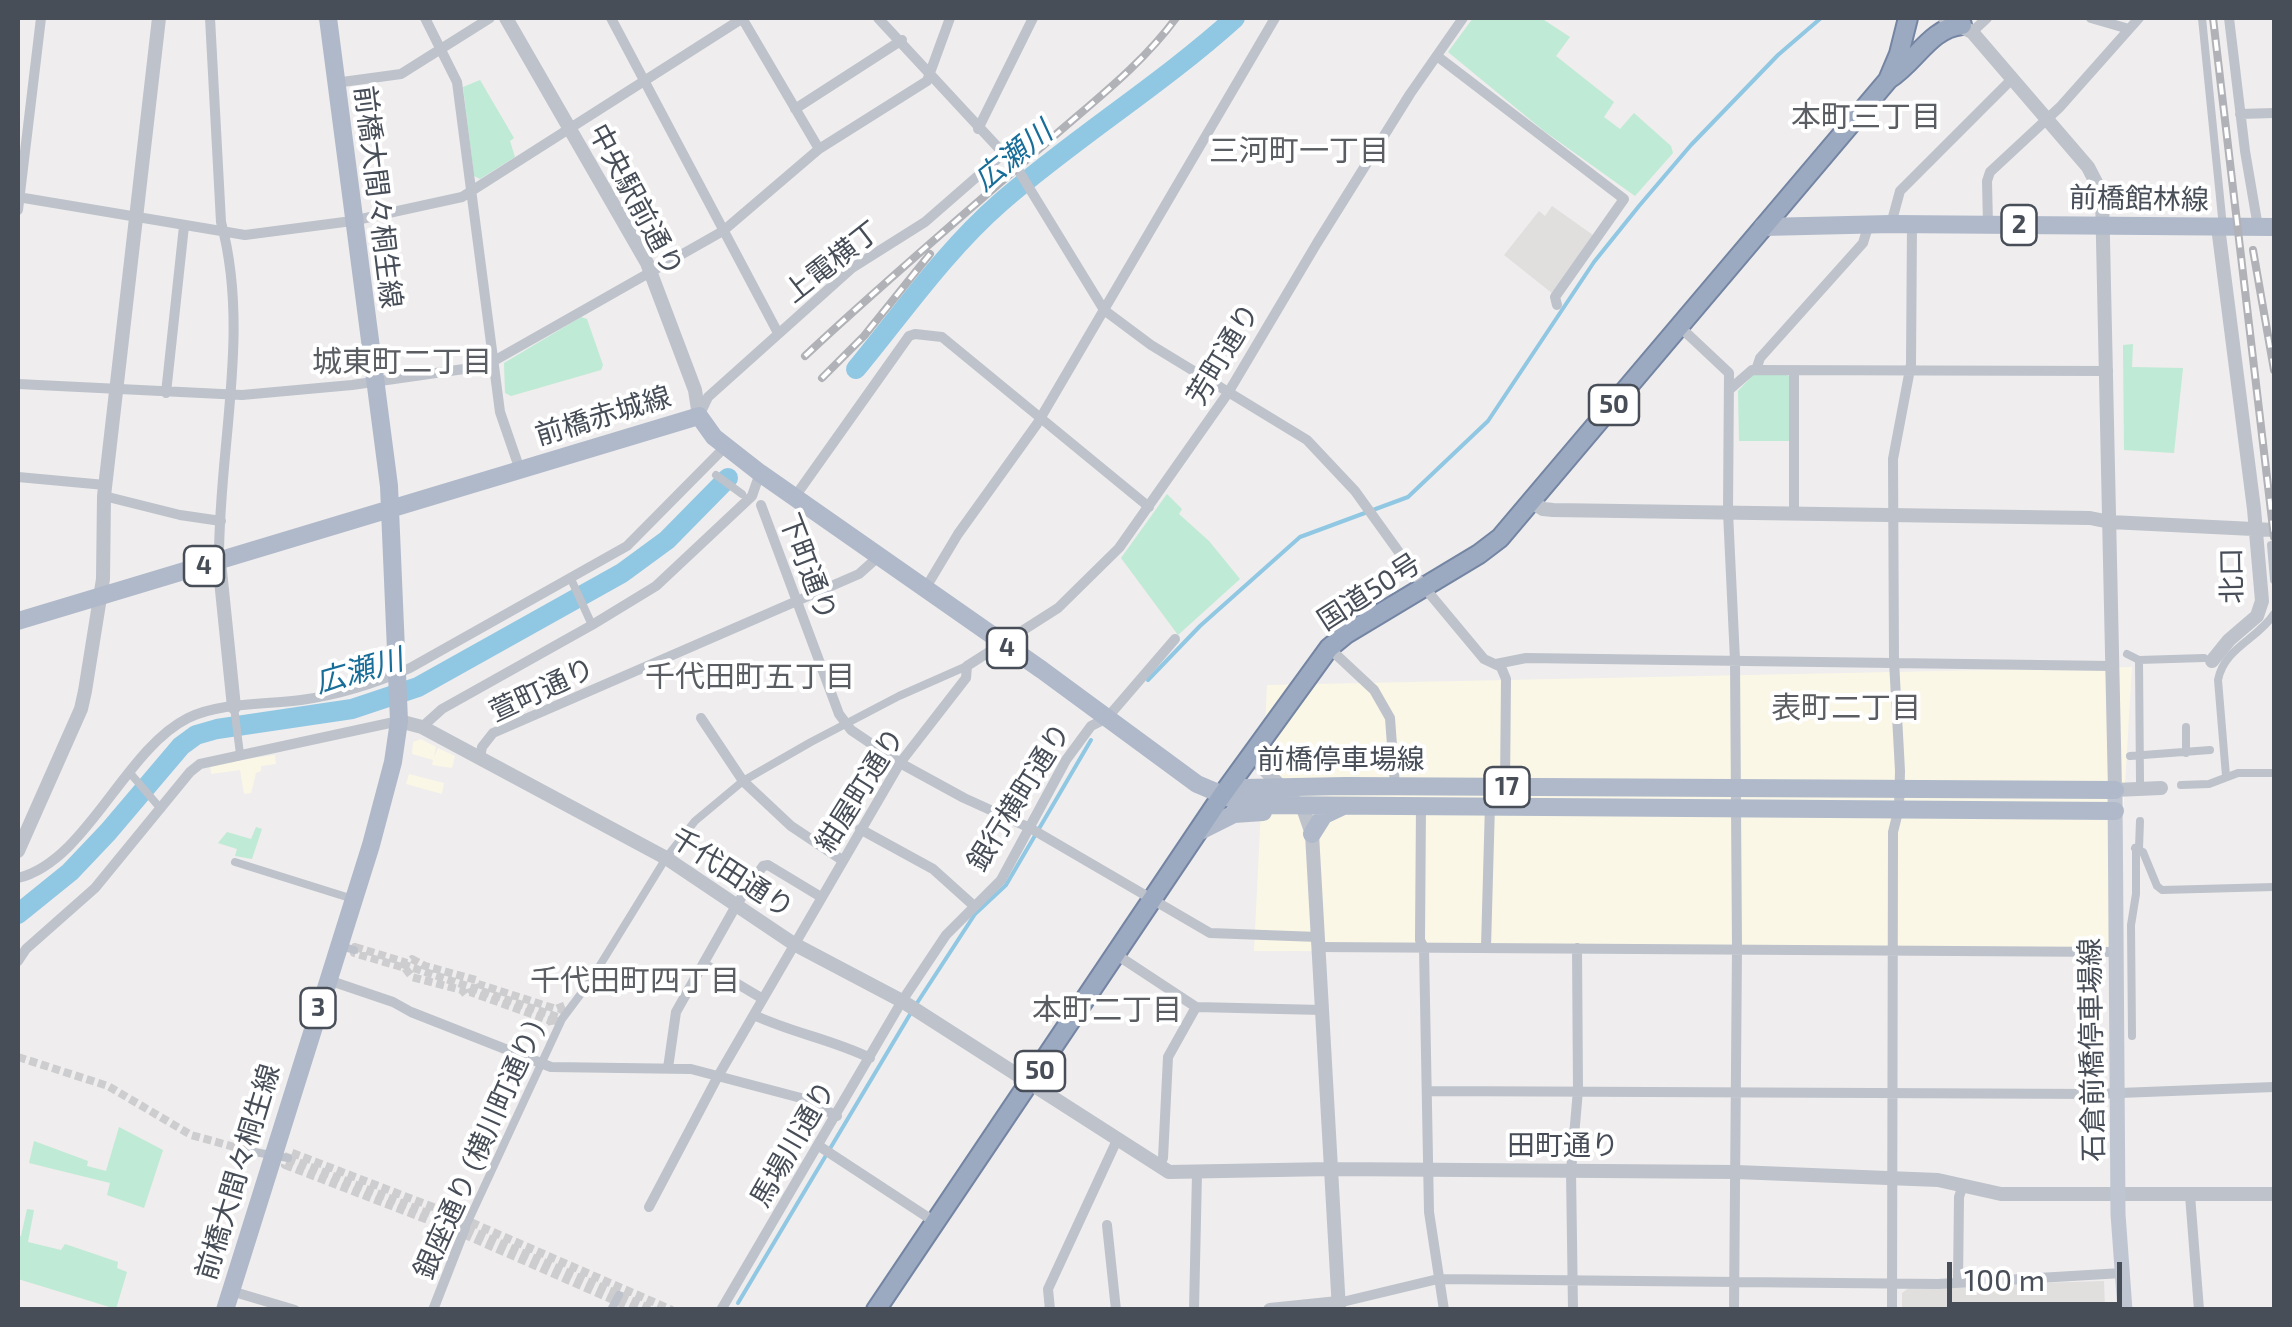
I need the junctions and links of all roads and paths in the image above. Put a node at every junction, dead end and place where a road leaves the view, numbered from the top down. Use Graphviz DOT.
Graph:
graph roads {
  1 [pos="41,18"];
  2 [pos="159,18"];
  3 [pos="210,18"];
  4 [pos="328,18"];
  5 [pos="425,18"];
  6 [pos="490,18"];
  7 [pos="506,18"];
  8 [pos="611,18"];
  9 [pos="742,18"];
  10 [pos="878,18"];
  11 [pos="950,18"];
  12 [pos="1033,18"];
  13 [pos="1275,18"];
  14 [pos="1463,18"];
  15 [pos="1908,18"];
  16 [pos="1987,18"];
  17 [pos="2091,18"];
  18 [pos="2139,18"];
  19 [pos="2202,18"];
  20 [pos="2230,18"];
  21 [pos="1960,25"];
  22 [pos="2128,30"];
  23 [pos="902,40"];
  24 [pos="441,47"];
  25 [pos="1437,56"];
  26 [pos="932,76"];
  27 [pos="2012,79"];
  28 [pos="645,80"];
  29 [pos="1888,80"];
  30 [pos="335,83"];
  31 [pos="795,109"];
  32 [pos="2274,113"];
  33 [pos="2240,114"];
  34 [pos="2047,119"];
  35 [pos="23,124"];
  36 [pos="570,128"];
  37 [pos="978,129"];
  38 [pos="819,149"];
  39 [pos="1003,154"];
  40 [pos="472,191"];
  41 [pos="18,197"];
  42 [pos="18,210"];
  43 [pos="138,216"];
  44 [pos="352,221"];
  45 [pos="1869,224"];
  46 [pos="1891,224"];
  47 [pos="1912,224"];
  48 [pos="1988,225"];
  49 [pos="184,226"];
  50 [pos="2104,226"];
  51 [pos="1763,227"];
  52 [pos="2221,227"];
  53 [pos="2266,227"];
  54 [pos="723,231"];
  55 [pos="224,232"];
  56 [pos="651,272"];
  57 [pos="1558,305"];
  58 [pos="1104,310"];
  59 [pos="1680,326"];
  60 [pos="778,333"];
  61 [pos="493,362"];
  62 [pos="1756,370"];
  63 [pos="1794,371"];
  64 [pos="1909,371"];
  65 [pos="2108,371"];
  66 [pos="374,381"];
  67 [pos="18,384"];
  68 [pos="116,388"];
  69 [pos="1728,390"];
  70 [pos="166,393"];
  71 [pos="1228,393"];
  72 [pos="231,395"];
  73 [pos="699,416"];
  74 [pos="1042,418"];
  75 [pos="725,447"];
  76 [pos="520,470"];
  77 [pos="760,474"];
  78 [pos="718,477"];
  79 [pos="18,478"];
  80 [pos="776,485"];
  81 [pos="104,490"];
  82 [pos="741,494"];
  83 [pos="794,498"];
  84 [pos="1532,502"];
  85 [pos="761,505"];
  86 [pos="1150,507"];
  87 [pos="390,509"];
  88 [pos="1728,512"];
  89 [pos="1794,512"];
  90 [pos="1894,515"];
  91 [pos="221,521"];
  92 [pos="2110,522"];
  93 [pos="2256,530"];
  94 [pos="2273,538"];
  95 [pos="878,557"];
  96 [pos="219,561"];
  97 [pos="571,579"];
  98 [pos="2274,580"];
  99 [pos="1424,587"];
  100 [pos="925,589"];
  101 [pos="100,596"];
  102 [pos="799,602"];
  103 [pos="2274,614"];
  104 [pos="590,620"];
  105 [pos="18,621"];
  106 [pos="1175,639"];
  107 [pos="1001,644"];
  108 [pos="1330,648"];
  109 [pos="2127,654"];
  110 [pos="1735,660"];
  111 [pos="2139,660"];
  112 [pos="1894,662"];
  113 [pos="2213,663"];
  114 [pos="1496,664"];
  115 [pos="967,666"];
  116 [pos="2112,666"];
  117 [pos="398,678"];
  118 [pos="235,712"];
  119 [pos="399,712"];
  120 [pos="701,718"];
  121 [pos="1107,718"];
  122 [pos="845,724"];
  123 [pos="422,727"];
  124 [pos="2186,727"];
  125 [pos="1262,739"];
  126 [pos="2210,750"];
  127 [pos="2186,752"];
  128 [pos="240,754"];
  129 [pos="2134,756"];
  130 [pos="480,758"];
  131 [pos="900,762"];
  132 [pos="2274,773"];
  133 [pos="133,776"];
  134 [pos="2226,776"];
  135 [pos="742,781"];
  136 [pos="2140,782"];
  137 [pos="2181,785"];
  138 [pos="1318,786"];
  139 [pos="1395,786"];
  140 [pos="1279,787"];
  141 [pos="1505,787"];
  142 [pos="1735,787"];
  143 [pos="2161,788"];
  144 [pos="2114,790"];
  145 [pos="1223,794"];
  146 [pos="1899,799"];
  147 [pos="1353,804"];
  148 [pos="1421,804"];
  149 [pos="1304,805"];
  150 [pos="1489,805"];
  151 [pos="1735,807"];
  152 [pos="161,808"];
  153 [pos="2115,811"];
  154 [pos="2140,821"];
  155 [pos="1030,828"];
  156 [pos="860,830"];
  157 [pos="1311,830"];
  158 [pos="1200,831"];
  159 [pos="2136,848"];
  160 [pos="18,851"];
  161 [pos="666,858"];
  162 [pos="842,860"];
  163 [pos="235,862"];
  164 [pos="18,878"];
  165 [pos="2274,888"];
  166 [pos="820,897"];
  167 [pos="354,899"];
  168 [pos="1153,900"];
  169 [pos="737,904"];
  170 [pos="973,905"];
  171 [pos="1318,942"];
  172 [pos="794,944"];
  173 [pos="1486,947"];
  174 [pos="1424,948"];
  175 [pos="1577,948"];
  176 [pos="1737,948"];
  177 [pos="1892,950"];
  178 [pos="2115,952"];
  179 [pos="1117,954"];
  180 [pos="18,961"];
  181 [pos="704,964"];
  182 [pos="328,980"];
  183 [pos="763,998"];
  184 [pos="902,1001"];
  185 [pos="1196,1007"];
  186 [pos="1322,1010"];
  187 [pos="754,1015"];
  188 [pos="2132,1036"];
  189 [pos="870,1058"];
  190 [pos="540,1061"];
  191 [pos="668,1068"];
  192 [pos="718,1078"];
  193 [pos="1032,1083"];
  194 [pos="2274,1087"];
  195 [pos="1578,1090"];
  196 [pos="1427,1091"];
  197 [pos="1737,1091"];
  198 [pos="1891,1093"];
  199 [pos="2118,1093"];
  200 [pos="837,1116"];
  201 [pos="1116,1140"];
  202 [pos="249,1150"];
  203 [pos="825,1150"];
  204 [pos="279,1156"];
  205 [pos="1158,1166"];
  206 [pos="1331,1169"];
  207 [pos="1571,1170"];
  208 [pos="1428,1171"];
  209 [pos="1197,1172"];
  210 [pos="1736,1172"];
  211 [pos="1890,1177"];
  212 [pos="1962,1185"];
  213 [pos="2274,1194"];
  214 [pos="2118,1195"];
  215 [pos="2190,1195"];
  216 [pos="649,1207"];
  217 [pos="936,1222"];
  218 [pos="1108,1225"];
  219 [pos="465,1228"];
  220 [pos="2122,1273"];
  221 [pos="1438,1279"];
  222 [pos="1572,1281"];
  223 [pos="1733,1283"];
  224 [pos="1891,1283"];
  225 [pos="1958,1284"];
  226 [pos="619,1294"];
  227 [pos="228,1300"];
  228 [pos="1338,1306"];
  229 [pos="1274,1309"];
  230 [pos="294,1310"];
  231 [pos="433,1310"];
  232 [pos="611,1310"];
  233 [pos="722,1310"];
  234 [pos="876,1310"];
  235 [pos="1050,1310"];
  236 [pos="1116,1310"];
  237 [pos="1194,1310"];
  238 [pos="1444,1310"];
  239 [pos="1574,1310"];
  240 [pos="1734,1310"];
  241 [pos="1892,1310"];
  242 [pos="2125,1310"];
  243 [pos="2198,1310"];
  1 -- 35 [label="street"];
  2 -- 43 [label="street"];
  3 -- 55 [label="street"];
  4 -- 30 [label="main road, 前橋大間々桐生線 / 3"];
  5 -- 24 [label="street"];
  6 -- 24 [label="street"];
  7 -- 36 [label="street, 中央駅前通り"];
  8 -- 28 [label="street"];
  9 -- 28 [label="street"];
  9 -- 31 [label="street"];
  10 -- 23 [label="street"];
  11 -- 26 [label="street"];
  12 -- 37 [label="street"];
  13 -- 58 [label="street"];
  14 -- 25 [label="street, 芳町通り"];
  15 -- 29 [label="highway, 国道50号 / 50"];
  16 -- 21 [label="street"];
  17 -- 22 [label="street"];
  18 -- 22 [label="street"];
  19 -- 52 [label="street"];
  20 -- 33 [label="street"];
  21 -- 27 [label="street"];
  21 -- 29 [label="highway"];
  22 -- 34 [label="street"];
  23 -- 26 [label="street"];
  23 -- 31 [label="street"];
  24 -- 30 [label="street"];
  24 -- 40 [label="street"];
  25 -- 57 [label="street"];
  25 -- 71 [label="street, 芳町通り"];
  26 -- 37 [label="street"];
  26 -- 38 [label="street"];
  27 -- 34 [label="street"];
  27 -- 46 [label="street"];
  28 -- 36 [label="street"];
  28 -- 54 [label="street"];
  29 -- 51 [label="highway, 国道50号 / 50"];
  30 -- 44 [label="main road, 前橋大間々桐生線 / 3"];
  31 -- 38 [label="street"];
  32 -- 33 [label="street"];
  33 -- 53 [label="street"];
  34 -- 48 [label="street"];
  34 -- 50 [label="street"];
  35 -- 41 [label="street"];
  36 -- 40 [label="street"];
  36 -- 56 [label="street, 中央駅前通り"];
  37 -- 39 [label="street"];
  38 -- 54 [label="street"];
  39 -- 58 [label="street"];
  39 -- 60 [label="street, 上電横丁"];
  40 -- 44 [label="street"];
  40 -- 61 [label="street"];
  41 -- 42 [label="street"];
  41 -- 43 [label="street"];
  43 -- 49 [label="street"];
  43 -- 68 [label="street"];
  44 -- 55 [label="street"];
  44 -- 66 [label="main road, 前橋大間々桐生線 / 3"];
  45 -- 46 [label="main road, 前橋館林線 / 2"];
  45 -- 51 [label="main road, 前橋館林線 / 2"];
  45 -- 62 [label="street"];
  46 -- 47 [label="main road, 前橋館林線 / 2"];
  47 -- 48 [label="main road, 前橋館林線 / 2"];
  47 -- 64 [label="street"];
  48 -- 50 [label="main road, 前橋館林線 / 2"];
  49 -- 55 [label="street"];
  49 -- 70 [label="street"];
  50 -- 52 [label="main road, 前橋館林線 / 2"];
  50 -- 65 [label="street"];
  51 -- 59 [label="highway, 国道50号 / 50"];
  52 -- 53 [label="main road, 前橋館林線 / 2"];
  52 -- 93 [label="street, 北口"];
  54 -- 56 [label="street"];
  54 -- 60 [label="street"];
  55 -- 72 [label="street"];
  56 -- 61 [label="street"];
  56 -- 73 [label="street, 中央駅前通り"];
  58 -- 71 [label="street"];
  58 -- 74 [label="street"];
  59 -- 69 [label="street"];
  59 -- 84 [label="highway, 国道50号 / 50"];
  60 -- 73 [label="street, 上電横丁"];
  61 -- 66 [label="street"];
  61 -- 76 [label="street"];
  62 -- 63 [label="street"];
  62 -- 69 [label="street"];
  63 -- 64 [label="street"];
  63 -- 89 [label="street"];
  64 -- 65 [label="street"];
  64 -- 90 [label="street"];
  65 -- 92 [label="street"];
  66 -- 72 [label="street"];
  66 -- 87 [label="main road, 前橋大間々桐生線 / 3"];
  67 -- 68 [label="street"];
  68 -- 70 [label="street"];
  68 -- 81 [label="street"];
  69 -- 88 [label="street"];
  70 -- 72 [label="street"];
  71 -- 86 [label="street, 芳町通り"];
  71 -- 99 [label="street"];
  72 -- 91 [label="street"];
  73 -- 75 [label="main road, 前橋赤城線 / 4"];
  73 -- 76 [label="main road, 前橋赤城線 / 4"];
  74 -- 83 [label="street"];
  74 -- 86 [label="street"];
  74 -- 100 [label="street"];
  75 -- 77 [label="main road, 前橋赤城線 / 4"];
  75 -- 97 [label="street"];
  76 -- 87 [label="main road, 前橋赤城線 / 4"];
  77 -- 80 [label="main road, 前橋赤城線 / 4"];
  77 -- 82 [label="street"];
  78 -- 82 [label="street"];
  79 -- 81 [label="street"];
  80 -- 83 [label="main road, 前橋赤城線 / 4"];
  80 -- 85 [label="street, 下町通り"];
  81 -- 91 [label="street"];
  81 -- 101 [label="street"];
  82 -- 85 [label="street"];
  82 -- 104 [label="street"];
  83 -- 95 [label="main road, 前橋赤城線 / 4"];
  84 -- 88 [label="street"];
  84 -- 99 [label="highway, 国道50号 / 50"];
  85 -- 102 [label="street, 下町通り"];
  86 -- 107 [label="street, 芳町通り"];
  87 -- 96 [label="main road, 前橋赤城線 / 4"];
  87 -- 117 [label="main road, 前橋大間々桐生線 / 3"];
  88 -- 89 [label="street"];
  88 -- 110 [label="street"];
  89 -- 90 [label="street"];
  90 -- 92 [label="street"];
  90 -- 112 [label="street"];
  91 -- 96 [label="street"];
  92 -- 93 [label="street"];
  92 -- 116 [label="street"];
  93 -- 94 [label="street"];
  93 -- 113 [label="street, 北口"];
  94 -- 98 [label="street"];
  95 -- 100 [label="main road, 前橋赤城線 / 4"];
  95 -- 102 [label="street, 萱町通り"];
  96 -- 101 [label="main road, 前橋赤城線 / 4"];
  96 -- 118 [label="street"];
  97 -- 104 [label="street"];
  97 -- 117 [label="street"];
  99 -- 108 [label="highway, 国道50号 / 50"];
  99 -- 114 [label="street"];
  100 -- 107 [label="main road, 前橋赤城線 / 4"];
  101 -- 105 [label="main road, 前橋赤城線 / 4"];
  101 -- 160 [label="street"];
  102 -- 122 [label="street, 下町通り"];
  102 -- 130 [label="street, 萱町通り"];
  103 -- 113 [label="street"];
  104 -- 123 [label="street"];
  106 -- 121 [label="street, 銀行横町通り"];
  107 -- 115 [label="street, 芳町通り"];
  107 -- 121 [label="main road, 前橋赤城線 / 4"];
  108 -- 125 [label="highway, 国道50号 / 50"];
  108 -- 139 [label="street"];
  109 -- 111 [label="street"];
  110 -- 112 [label="street"];
  110 -- 114 [label="street"];
  110 -- 142 [label="street"];
  111 -- 113 [label="street"];
  111 -- 129 [label="street"];
  112 -- 116 [label="street"];
  112 -- 146 [label="street"];
  113 -- 134 [label="street"];
  114 -- 141 [label="street"];
  115 -- 122 [label="street, 銀座通り (横川町通り)"];
  115 -- 131 [label="street, 紺屋町通り"];
  116 -- 144 [label="street"];
  117 -- 118 [label="street"];
  117 -- 119 [label="main road, 3"];
  118 -- 128 [label="street"];
  118 -- 133 [label="street"];
  119 -- 123 [label="street, 千代田通り"];
  119 -- 128 [label="street"];
  119 -- 167 [label="main road, 前橋大間々桐生線 / 3"];
  120 -- 135 [label="street"];
  121 -- 145 [label="main road, 前橋赤城線 / 4"];
  121 -- 155 [label="street, 銀行横町通り"];
  122 -- 131 [label="street"];
  122 -- 135 [label="street, 銀座通り (横川町通り)"];
  123 -- 130 [label="street, 千代田通り"];
  124 -- 127 [label="street"];
  125 -- 140 [label="street"];
  125 -- 145 [label="highway, 国道50号 / 50"];
  126 -- 127 [label="street"];
  127 -- 129 [label="street"];
  128 -- 152 [label="street"];
  129 -- 136 [label="street"];
  130 -- 161 [label="street, 千代田通り"];
  131 -- 155 [label="street"];
  131 -- 156 [label="street, 紺屋町通り"];
  132 -- 134 [label="street"];
  133 -- 152 [label="street"];
  133 -- 164 [label="street"];
  134 -- 137 [label="street"];
  135 -- 161 [label="street, 銀座通り (横川町通り)"];
  135 -- 162 [label="street"];
  138 -- 139 [label="main road, 前橋停車場線 / 17"];
  138 -- 140 [label="main road, 前橋停車場線 / 17"];
  138 -- 149 [label="main road"];
  139 -- 141 [label="main road, 前橋停車場線 / 17"];
  140 -- 145 [label="main road, 前橋停車場線 / 17"];
  140 -- 149 [label="street"];
  141 -- 142 [label="main road, 前橋停車場線 / 17"];
  141 -- 150 [label="street"];
  142 -- 146 [label="main road, 前橋停車場線 / 17"];
  142 -- 151 [label="street"];
  143 -- 144 [label="street"];
  144 -- 146 [label="main road, 前橋停車場線 / 17"];
  144 -- 153 [label="main road, 石倉前橋停車場線"];
  145 -- 149 [label="main road, 前橋停車場線 / 17"];
  145 -- 158 [label="highway, 国道50号 / 50"];
  146 -- 151 [label="main road, 前橋停車場線 / 17"];
  146 -- 153 [label="main road, 前橋停車場線 / 17"];
  146 -- 177 [label="street"];
  147 -- 148 [label="main road, 前橋停車場線 / 17"];
  147 -- 149 [label="main road, 前橋停車場線 / 17"];
  147 -- 157 [label="main road"];
  148 -- 150 [label="main road, 前橋停車場線 / 17"];
  148 -- 174 [label="street"];
  149 -- 157 [label="main road"];
  149 -- 158 [label="main road"];
  150 -- 151 [label="main road, 前橋停車場線 / 17"];
  150 -- 173 [label="street"];
  151 -- 176 [label="street"];
  152 -- 180 [label="street"];
  153 -- 178 [label="main road, 石倉前橋停車場線"];
  154 -- 159 [label="street"];
  155 -- 168 [label="street"];
  155 -- 170 [label="street, 銀行横町通り"];
  156 -- 162 [label="street, 紺屋町通り"];
  156 -- 170 [label="street"];
  157 -- 171 [label="street"];
  158 -- 168 [label="highway, 国道50号 / 50"];
  159 -- 165 [label="street"];
  159 -- 188 [label="street"];
  161 -- 169 [label="street, 千代田通り"];
  161 -- 190 [label="street, 銀座通り (横川町通り)"];
  162 -- 166 [label="street, 紺屋町通り"];
  163 -- 167 [label="street"];
  166 -- 169 [label="street"];
  166 -- 172 [label="street, 紺屋町通り"];
  167 -- 182 [label="main road, 前橋大間々桐生線 / 3"];
  168 -- 171 [label="street"];
  168 -- 179 [label="highway, 国道50号 / 50"];
  169 -- 172 [label="street, 千代田通り"];
  169 -- 181 [label="street"];
  170 -- 184 [label="street, 銀行横町通り"];
  171 -- 174 [label="street"];
  171 -- 186 [label="street"];
  172 -- 183 [label="street, 紺屋町通り"];
  172 -- 184 [label="street, 千代田通り"];
  173 -- 174 [label="street"];
  173 -- 175 [label="street"];
  174 -- 196 [label="street"];
  175 -- 176 [label="street"];
  175 -- 195 [label="street"];
  176 -- 177 [label="street"];
  176 -- 197 [label="street"];
  177 -- 178 [label="street"];
  177 -- 198 [label="street"];
  178 -- 199 [label="main road, 石倉前橋停車場線"];
  179 -- 185 [label="street"];
  179 -- 193 [label="highway, 国道50号 / 50"];
  181 -- 183 [label="street"];
  181 -- 191 [label="street"];
  182 -- 190 [label="street"];
  182 -- 204 [label="main road, 前橋大間々桐生線 / 3"];
  183 -- 187 [label="street, 紺屋町通り"];
  184 -- 189 [label="street, 馬場川通り"];
  184 -- 193 [label="street, 千代田通り"];
  185 -- 186 [label="street"];
  185 -- 205 [label="street"];
  186 -- 206 [label="street"];
  187 -- 189 [label="street"];
  187 -- 192 [label="street, 紺屋町通り"];
  189 -- 200 [label="street, 馬場川通り"];
  190 -- 191 [label="street"];
  190 -- 219 [label="street, 銀座通り (横川町通り)"];
  191 -- 192 [label="street"];
  192 -- 200 [label="street"];
  192 -- 216 [label="street, 紺屋町通り"];
  193 -- 201 [label="street, 田町通り"];
  193 -- 217 [label="highway, 国道50号 / 50"];
  194 -- 199 [label="street"];
  195 -- 196 [label="street"];
  195 -- 197 [label="street"];
  195 -- 207 [label="street"];
  196 -- 208 [label="street"];
  197 -- 198 [label="street"];
  197 -- 210 [label="street"];
  198 -- 199 [label="street"];
  198 -- 211 [label="street"];
  199 -- 214 [label="main road, 石倉前橋停車場線"];
  200 -- 203 [label="street, 馬場川通り"];
  201 -- 205 [label="street, 田町通り"];
  201 -- 235 [label="street"];
  202 -- 204 [label="street"];
  203 -- 217 [label="street"];
  203 -- 233 [label="street, 馬場川通り"];
  204 -- 227 [label="main road, 前橋大間々桐生線 / 3"];
  205 -- 209 [label="street, 田町通り"];
  206 -- 208 [label="street, 田町通り"];
  206 -- 209 [label="street, 田町通り"];
  206 -- 228 [label="street"];
  207 -- 208 [label="street, 田町通り"];
  207 -- 210 [label="street, 田町通り"];
  207 -- 222 [label="street"];
  208 -- 221 [label="street"];
  209 -- 237 [label="street"];
  210 -- 211 [label="street, 田町通り"];
  210 -- 223 [label="street"];
  211 -- 212 [label="street, 田町通り"];
  211 -- 224 [label="street"];
  212 -- 214 [label="street, 田町通り"];
  212 -- 225 [label="street"];
  213 -- 215 [label="street, 田町通り"];
  214 -- 215 [label="street, 田町通り"];
  214 -- 220 [label="main road, 石倉前橋停車場線"];
  215 -- 243 [label="street"];
  217 -- 234 [label="highway, 国道50号 / 50"];
  218 -- 236 [label="street"];
  219 -- 231 [label="street, 銀座通り (横川町通り)"];
  220 -- 225 [label="street"];
  220 -- 242 [label="main road, 石倉前橋停車場線"];
  221 -- 222 [label="street"];
  221 -- 228 [label="street"];
  221 -- 238 [label="street"];
  222 -- 223 [label="street"];
  222 -- 239 [label="street"];
  223 -- 224 [label="street"];
  223 -- 240 [label="street"];
  224 -- 225 [label="street"];
  224 -- 241 [label="street"];
  226 -- 232 [label="street"];
  227 -- 230 [label="street"];
  228 -- 229 [label="street"];
}
